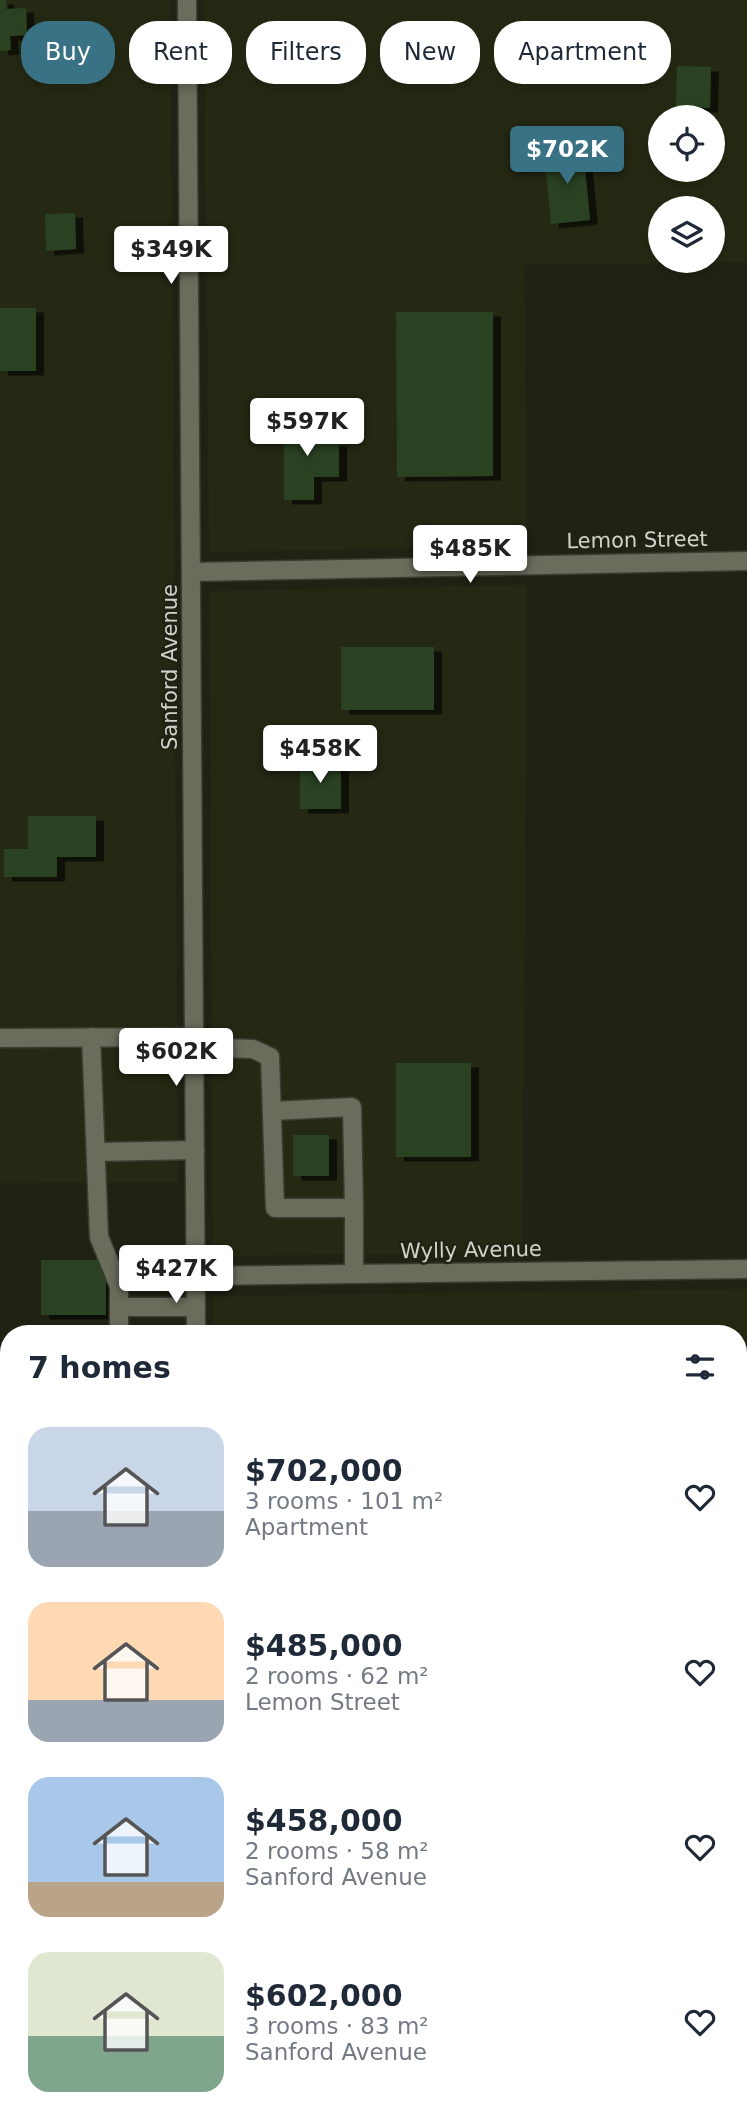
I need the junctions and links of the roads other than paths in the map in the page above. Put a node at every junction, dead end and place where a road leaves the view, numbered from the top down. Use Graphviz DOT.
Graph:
graph roads {
  1 [pos="187,0"];
  2 [pos="747,561"];
  3 [pos="193,572"];
  4 [pos="92,1037"];
  5 [pos="0,1038"];
  6 [pos="195,1042"];
  7 [pos="272,1111"];
  8 [pos="195,1150"];
  9 [pos="96,1152"];
  10 [pos="354,1208"];
  11 [pos="747,1269"];
  12 [pos="354,1274"];
  13 [pos="196,1276"];
  14 [pos="120,1307"];
  15 [pos="196,1307"];
  16 [pos="119,1325"];
  17 [pos="196,1325"];
  1 -- 3 [label="main road, Sanford Avenue"];
  2 -- 3 [label="main road, Lemon Street"];
  3 -- 6 [label="main road, Sanford Avenue"];
  4 -- 5 [label="main road"];
  4 -- 6 [label="main road"];
  4 -- 9 [label="main road"];
  6 -- 7 [label="main road"];
  6 -- 8 [label="main road, Sanford Avenue"];
  7 -- 10 [label="main road"];
  7 -- 10 [label="main road"];
  8 -- 9 [label="main road"];
  8 -- 13 [label="main road, Sanford Avenue"];
  9 -- 14 [label="main road"];
  10 -- 12 [label="main road"];
  11 -- 12 [label="main road, Wylly Avenue"];
  12 -- 13 [label="main road, Wylly Avenue"];
  13 -- 15 [label="main road, Sanford Avenue"];
  14 -- 15 [label="main road"];
  14 -- 16 [label="main road"];
  15 -- 17 [label="main road, Sanford Avenue"];
}
